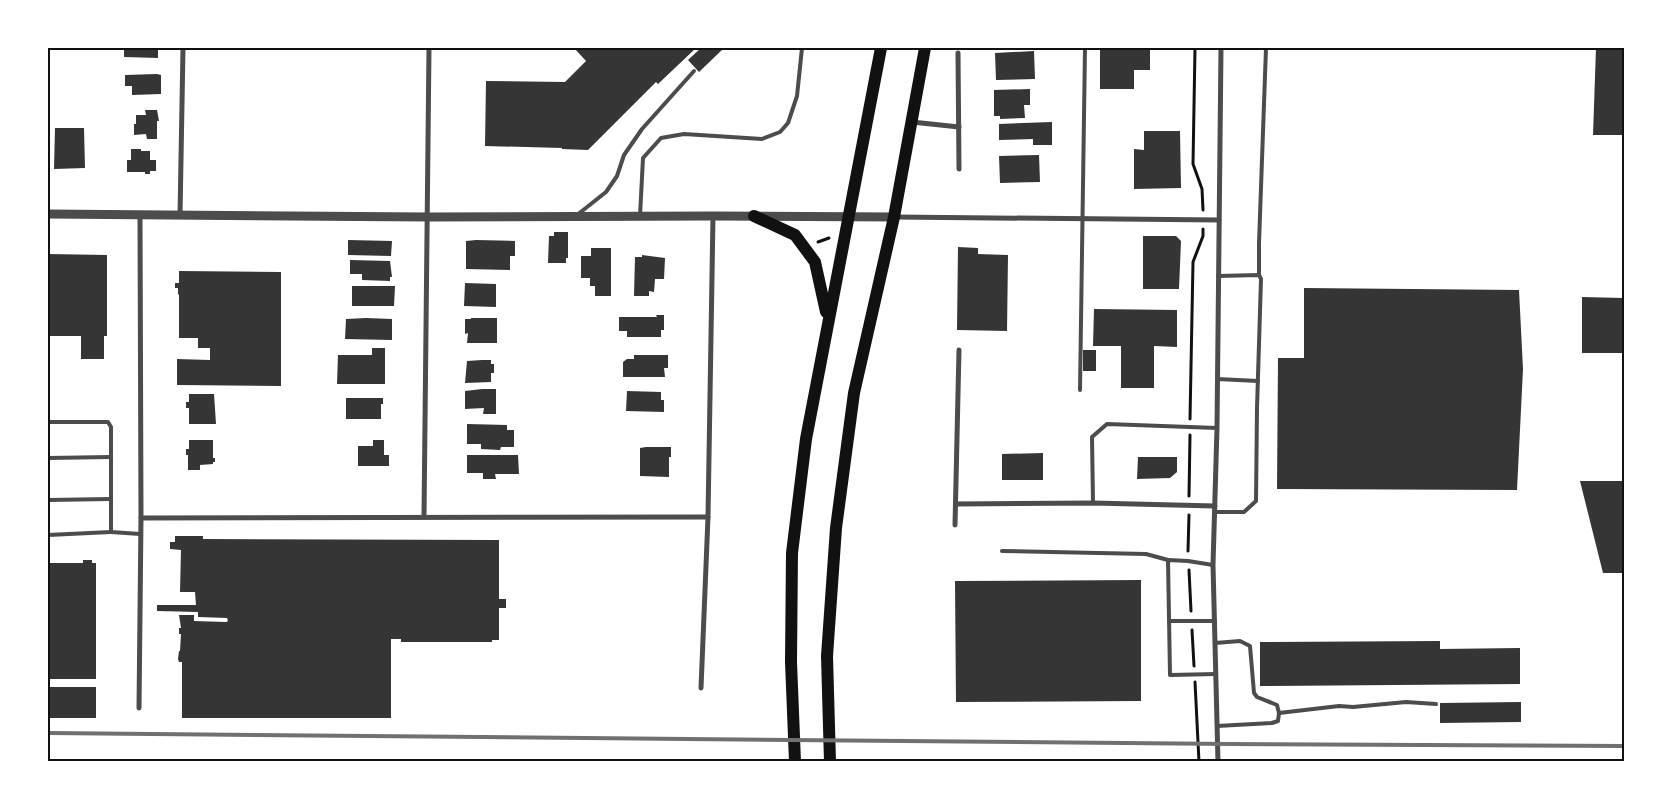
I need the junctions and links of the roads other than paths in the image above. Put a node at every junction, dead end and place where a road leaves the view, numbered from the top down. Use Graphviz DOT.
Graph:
graph roads {
  1 [pos="183,48"];
  2 [pos="430,48"];
  3 [pos="802,48"];
  4 [pos="881,48"];
  5 [pos="925,48"];
  6 [pos="1085,48"];
  7 [pos="1220,48"];
  8 [pos="1266,48"];
  9 [pos="958,53"];
  10 [pos="694,71"];
  11 [pos="911,122"];
  12 [pos="958,127"];
  13 [pos="958,170"];
  14 [pos="48,214"];
  15 [pos="140,215"];
  16 [pos="180,215"];
  17 [pos="574,216"];
  18 [pos="640,216"];
  19 [pos="713,216"];
  20 [pos="754,216"];
  21 [pos="848,216"];
  22 [pos="428,217"];
  23 [pos="894,217"];
  24 [pos="1083,218"];
  25 [pos="1219,220"];
  26 [pos="1259,275"];
  27 [pos="1218,276"];
  28 [pos="827,322"];
  29 [pos="959,350"];
  30 [pos="1217,379"];
  31 [pos="1258,381"];
  32 [pos="1080,390"];
  33 [pos="48,422"];
  34 [pos="1217,428"];
  35 [pos="111,457"];
  36 [pos="48,458"];
  37 [pos="111,499"];
  38 [pos="48,500"];
  39 [pos="1093,503"];
  40 [pos="956,504"];
  41 [pos="1215,506"];
  42 [pos="1214,512"];
  43 [pos="424,516"];
  44 [pos="708,517"];
  45 [pos="141,518"];
  46 [pos="955,525"];
  47 [pos="111,532"];
  48 [pos="140,534"];
  49 [pos="48,535"];
  50 [pos="1002,551"];
  51 [pos="1168,560"];
  52 [pos="1214,565"];
  53 [pos="1214,620"];
  54 [pos="1169,621"];
  55 [pos="1215,642"];
  56 [pos="1216,674"];
  57 [pos="701,688"];
  58 [pos="1436,704"];
  59 [pos="139,708"];
  60 [pos="1279,713"];
  61 [pos="1217,726"];
  62 [pos="794,762"];
  63 [pos="830,762"];
  64 [pos="1218,762"];
  1 -- 16 [label="street"];
  2 -- 22 [label="street"];
  3 -- 18 [label="lane"];
  4 -- 21 [label="main road"];
  5 -- 11 [label="main road"];
  6 -- 24 [label="lane"];
  7 -- 25 [label="street"];
  8 -- 26 [label="lane"];
  9 -- 12 [label="street"];
  10 -- 17 [label="lane"];
  11 -- 12 [label="street"];
  11 -- 23 [label="main road"];
  12 -- 13 [label="street"];
  14 -- 15 [label="street"];
  15 -- 16 [label="street"];
  15 -- 45 [label="street"];
  16 -- 22 [label="street"];
  17 -- 18 [label="street"];
  17 -- 22 [label="street"];
  18 -- 19 [label="street"];
  19 -- 20 [label="street"];
  19 -- 44 [label="street"];
  20 -- 21 [label="street"];
  20 -- 28 [label="main road"];
  21 -- 23 [label="street"];
  21 -- 28 [label="main road"];
  22 -- 43 [label="street"];
  23 -- 24 [label="street"];
  23 -- 63 [label="main road"];
  24 -- 25 [label="street"];
  24 -- 32 [label="lane"];
  25 -- 27 [label="street"];
  26 -- 27 [label="lane"];
  26 -- 31 [label="lane"];
  27 -- 30 [label="street"];
  28 -- 62 [label="main road"];
  29 -- 40 [label="street"];
  30 -- 31 [label="lane"];
  30 -- 34 [label="street"];
  31 -- 42 [label="lane"];
  33 -- 35 [label="lane"];
  34 -- 39 [label="lane"];
  34 -- 41 [label="street"];
  35 -- 36 [label="lane"];
  35 -- 37 [label="lane"];
  37 -- 38 [label="lane"];
  37 -- 47 [label="lane"];
  39 -- 40 [label="street"];
  39 -- 41 [label="street"];
  40 -- 46 [label="street"];
  41 -- 42 [label="street"];
  42 -- 52 [label="street"];
  43 -- 44 [label="street"];
  43 -- 45 [label="street"];
  44 -- 57 [label="street"];
  45 -- 48 [label="street"];
  47 -- 48 [label="lane"];
  47 -- 49 [label="lane"];
  48 -- 59 [label="street"];
  50 -- 51 [label="lane"];
  51 -- 52 [label="lane"];
  51 -- 54 [label="lane"];
  52 -- 53 [label="street"];
  53 -- 54 [label="lane"];
  53 -- 55 [label="street"];
  54 -- 56 [label="lane"];
  55 -- 56 [label="street"];
  55 -- 60 [label="lane"];
  56 -- 61 [label="street"];
  58 -- 60 [label="lane"];
  60 -- 61 [label="lane"];
  61 -- 64 [label="street"];
}
